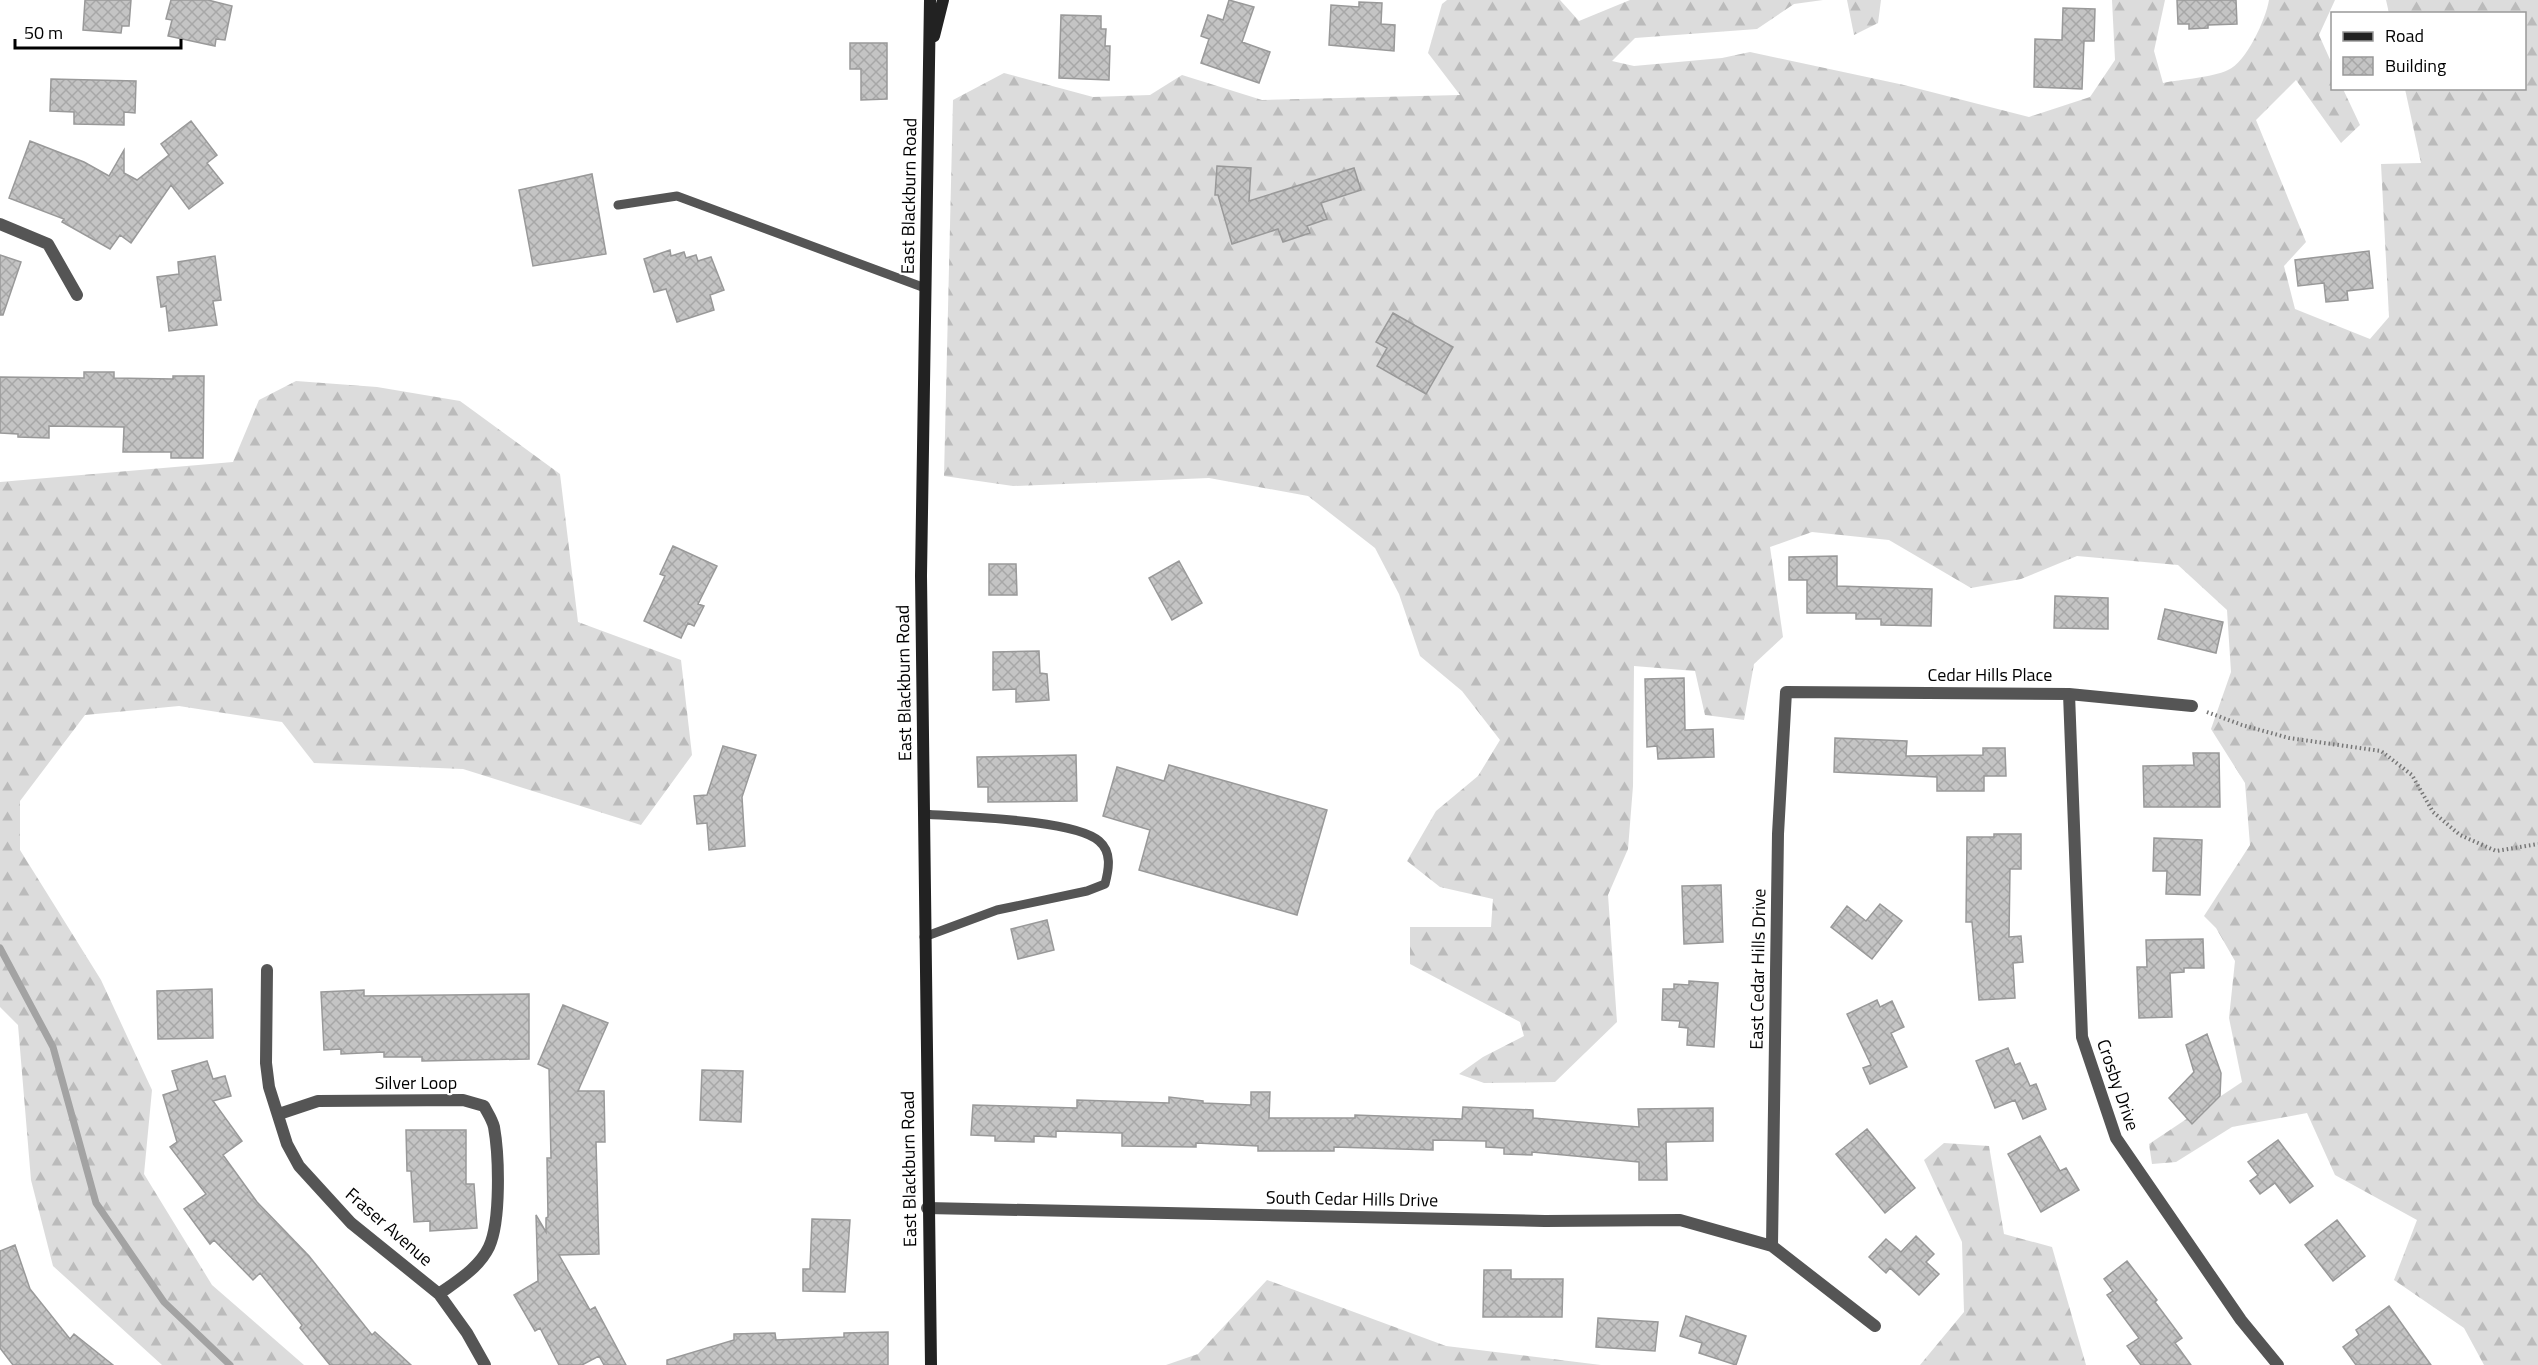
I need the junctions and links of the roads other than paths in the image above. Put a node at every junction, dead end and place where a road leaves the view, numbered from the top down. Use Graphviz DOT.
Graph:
graph roads {
  1 [pos="930,0"];
  2 [pos="943,0"];
  3 [pos="929,55"];
  4 [pos="618,205"];
  5 [pos="0,224"];
  6 [pos="925,288"];
  7 [pos="77,295"];
  8 [pos="1786,692"];
  9 [pos="2069,694"];
  10 [pos="2192,706"];
  11 [pos="923,814"];
  12 [pos="924,937"];
  13 [pos="267,970"];
  14 [pos="279,1114"];
  15 [pos="927,1208"];
  16 [pos="1772,1246"];
  17 [pos="439,1294"];
  18 [pos="1875,1326"];
  19 [pos="485,1365"];
  20 [pos="931,1365"];
  21 [pos="2278,1365"];
  1 -- 3 [label="street, East Blackburn Road"];
  2 -- 3 [label="street"];
  3 -- 6 [label="street, East Blackburn Road"];
  4 -- 6 [label="lane"];
  5 -- 7 [label="street"];
  6 -- 11 [label="street, East Blackburn Road"];
  8 -- 9 [label="street, Cedar Hills Place"];
  8 -- 16 [label="street, East Cedar Hills Drive"];
  9 -- 10 [label="street, Cedar Hills Place"];
  9 -- 21 [label="street, Crosby Drive"];
  11 -- 12 [label="street, East Blackburn Road"];
  11 -- 12 [label="lane"];
  12 -- 15 [label="street, East Blackburn Road"];
  13 -- 14 [label="street, Fraser Avenue"];
  14 -- 17 [label="street, Fraser Avenue"];
  14 -- 17 [label="street, Silver Loop"];
  15 -- 16 [label="street, South Cedar Hills Drive"];
  15 -- 20 [label="street, East Blackburn Road"];
  16 -- 18 [label="street"];
  17 -- 19 [label="street, Fraser Avenue"];
}
